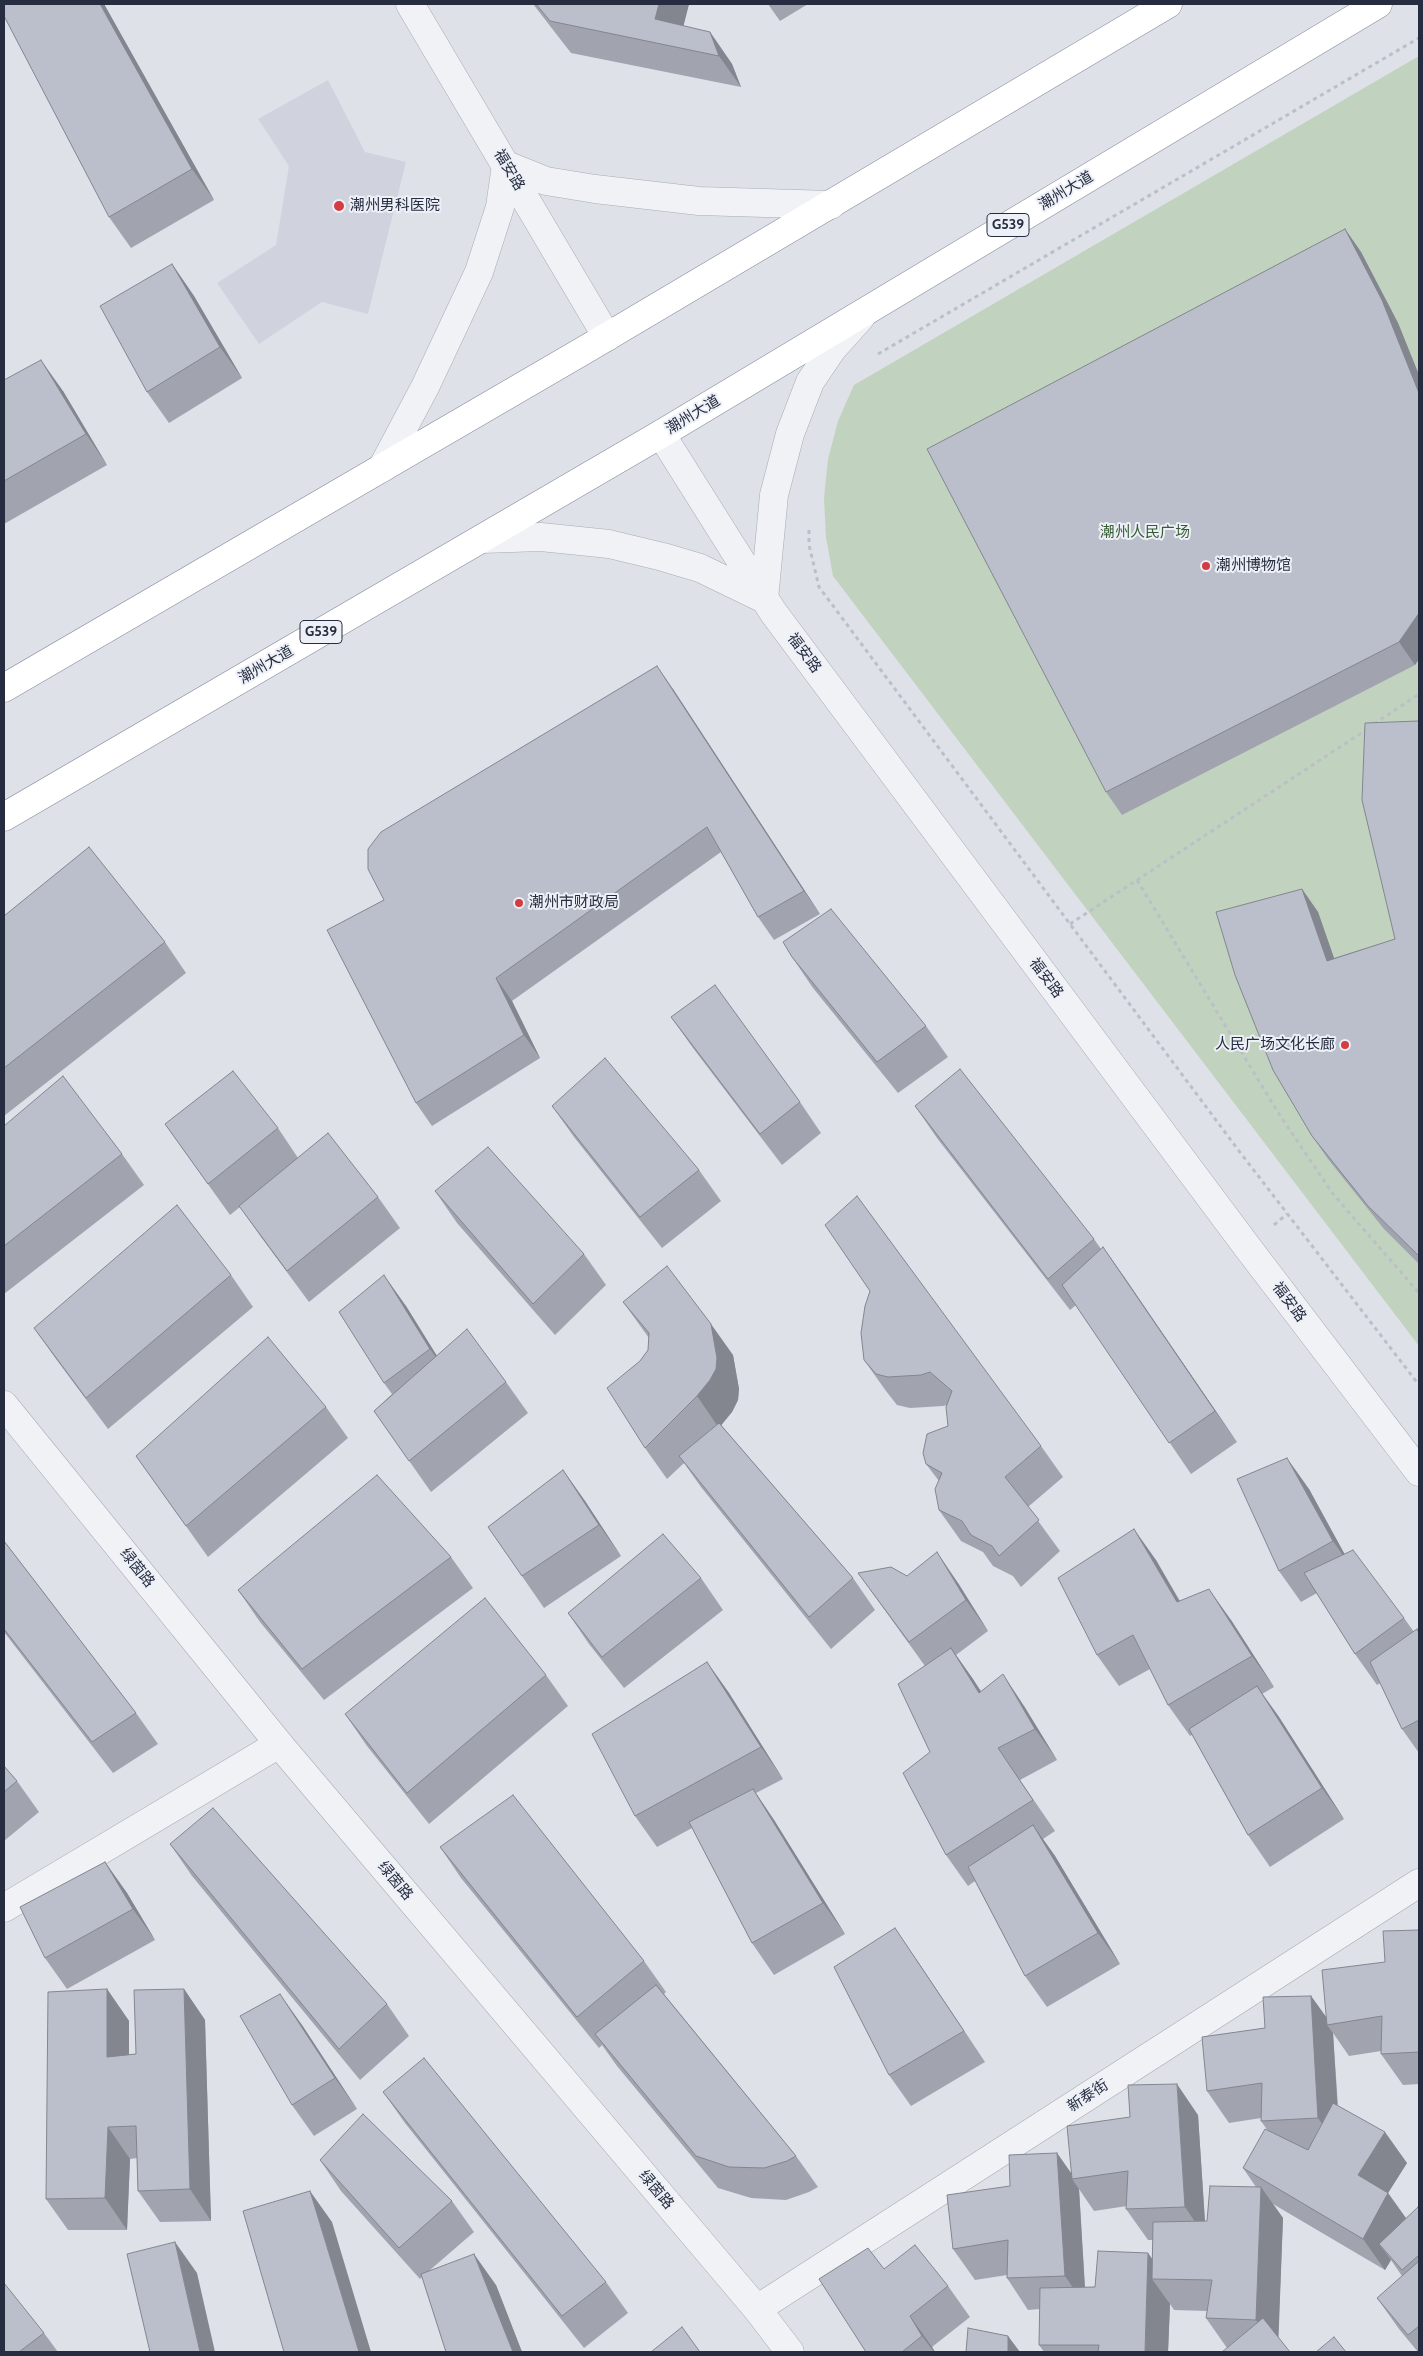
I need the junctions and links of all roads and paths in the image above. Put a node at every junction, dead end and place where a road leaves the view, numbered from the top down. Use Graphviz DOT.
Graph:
graph roads {
  1 [pos="410,4"];
  2 [pos="1168,4"];
  3 [pos="1378,4"];
  4 [pos="1419,38"];
  5 [pos="506,166"];
  6 [pos="831,205"];
  7 [pos="864,312"];
  8 [pos="607,337"];
  9 [pos="872,357"];
  10 [pos="660,434"];
  11 [pos="382,468"];
  12 [pos="809,526"];
  13 [pos="482,539"];
  14 [pos="764,598"];
  15 [pos="4,688"];
  16 [pos="1419,694"];
  17 [pos="4,817"];
  18 [pos="1137,880"];
  19 [pos="1070,924"];
  20 [pos="1419,1292"];
  21 [pos="1419,1385"];
  22 [pos="4,1405"];
  23 [pos="1419,1472"];
  24 [pos="279,1744"];
  25 [pos="1419,1883"];
  26 [pos="4,1908"];
  27 [pos="757,2310"];
  28 [pos="790,2352"];
  1 -- 5 [label="street, 福安路"];
  2 -- 6 [label="highway"];
  3 -- 7 [label="highway, 潮州大道 / G539"];
  4 -- 9 [label="path"];
  5 -- 6 [label="street"];
  5 -- 8 [label="street, 福安路"];
  5 -- 11 [label="street"];
  6 -- 8 [label="highway"];
  7 -- 10 [label="highway, 潮州大道 / G539"];
  7 -- 14 [label="street"];
  8 -- 11 [label="highway"];
  10 -- 13 [label="highway, 潮州大道 / G539"];
  10 -- 14 [label="street, 福安路"];
  11 -- 15 [label="highway"];
  12 -- 19 [label="path"];
  13 -- 14 [label="street"];
  13 -- 17 [label="highway, 潮州大道 / G539"];
  14 -- 23 [label="street, 福安路"];
  16 -- 18 [label="path"];
  18 -- 19 [label="path"];
  18 -- 20 [label="path"];
  19 -- 21 [label="path"];
  22 -- 24 [label="street, 绿茵路"];
  24 -- 26 [label="street"];
  24 -- 27 [label="street, 绿茵路"];
  25 -- 27 [label="street, 新泰街"];
  27 -- 28 [label="street, 绿茵路"];
}
